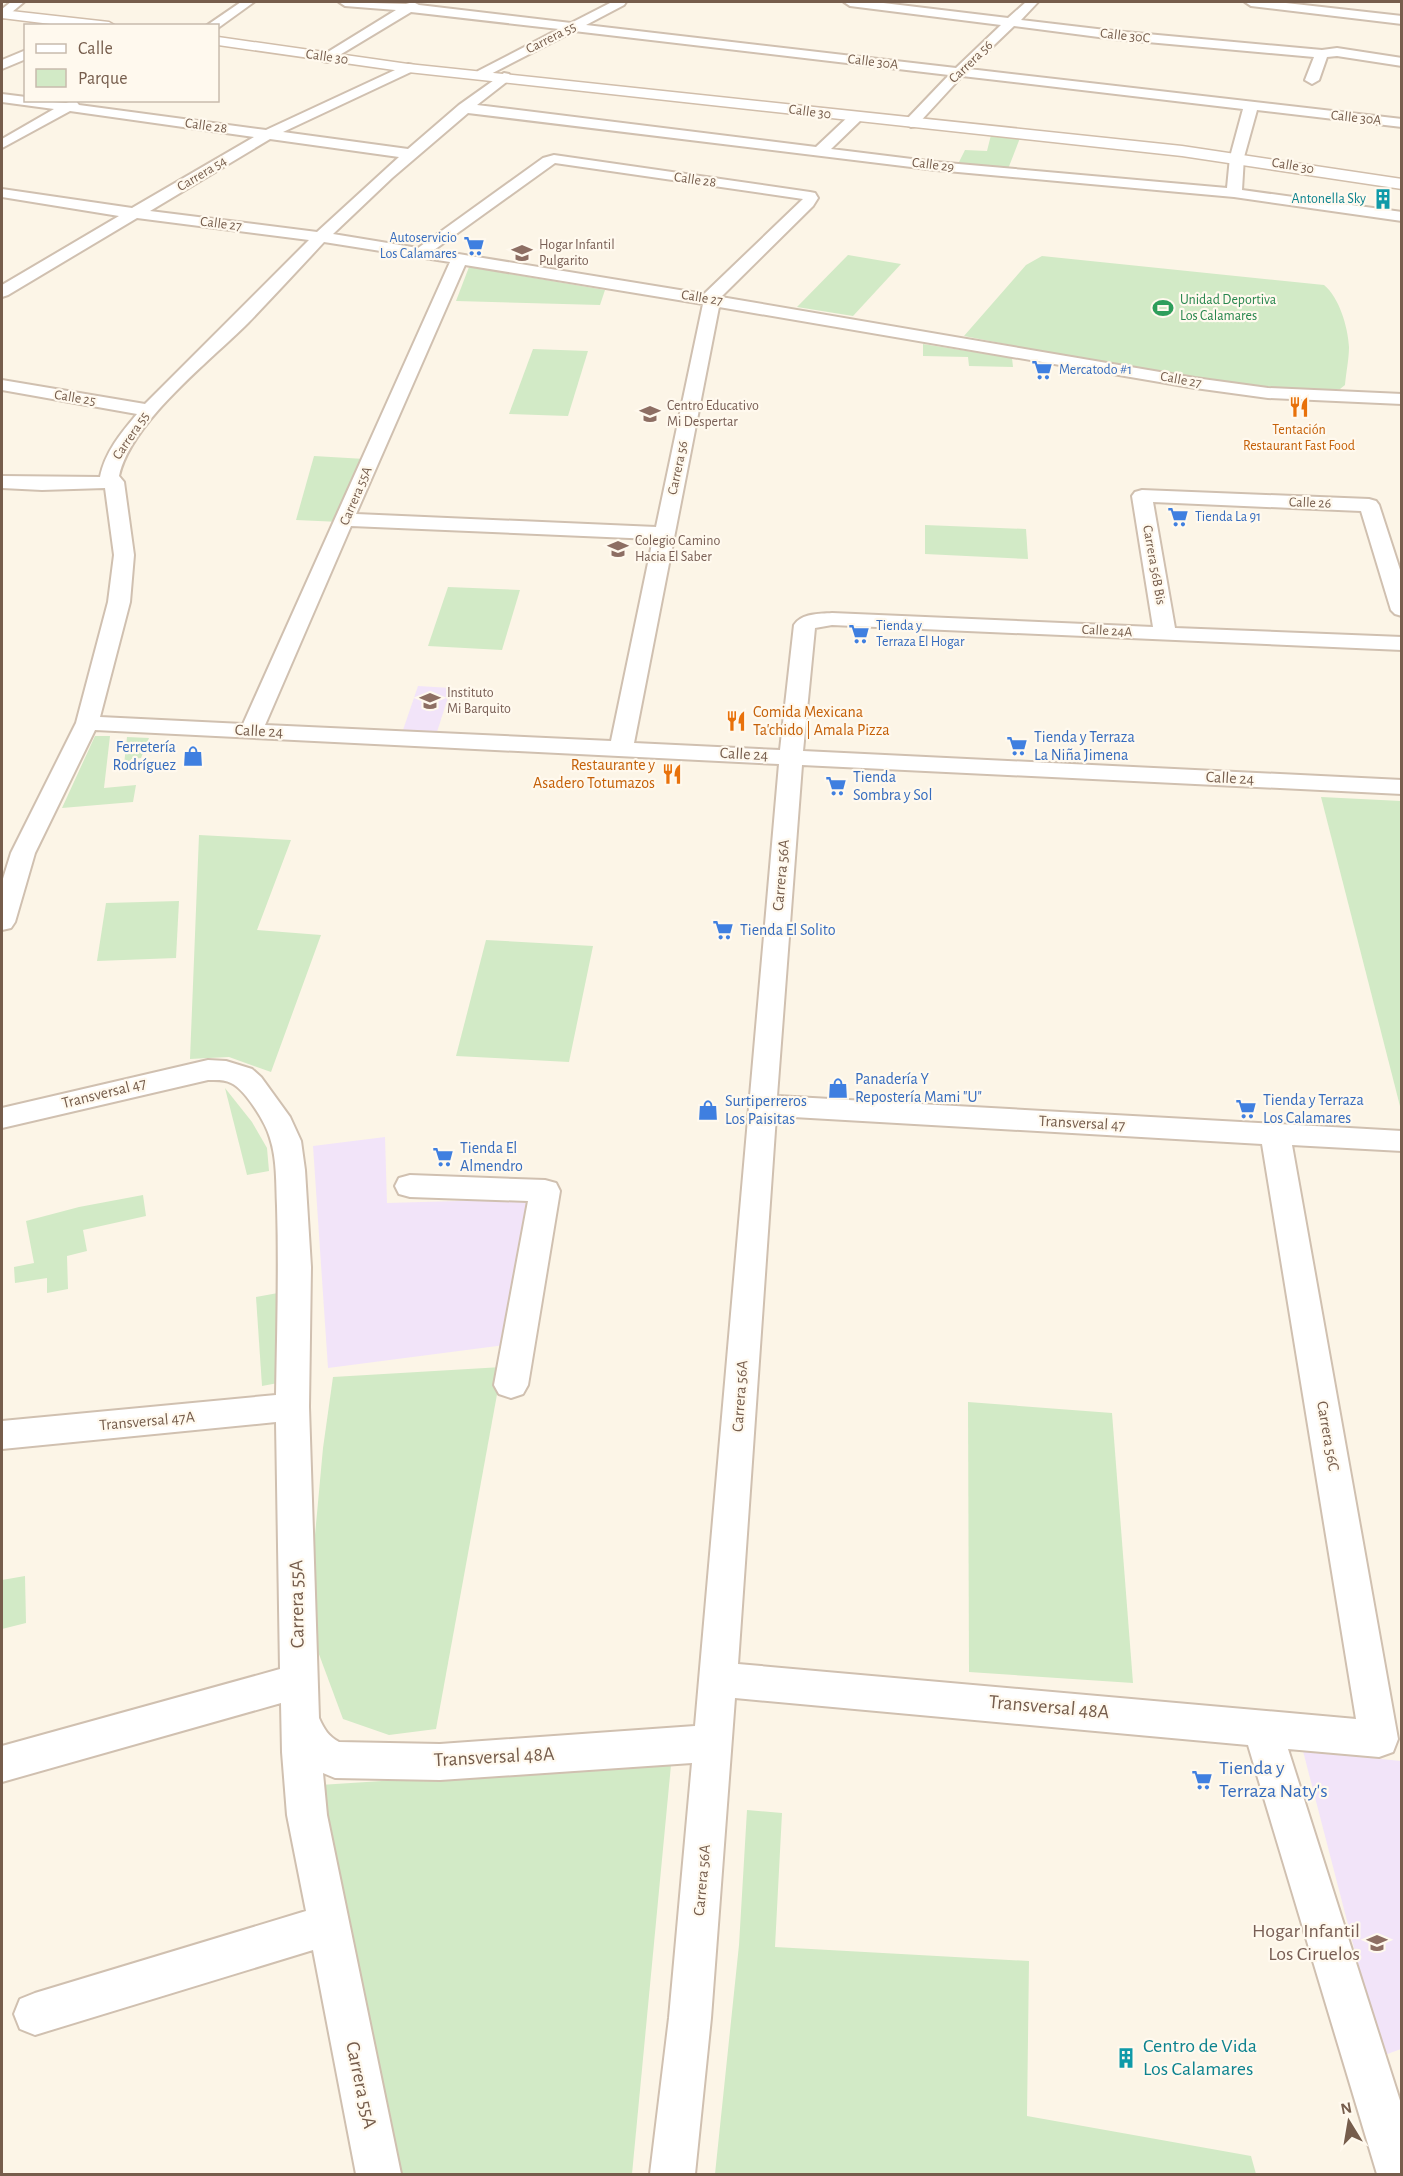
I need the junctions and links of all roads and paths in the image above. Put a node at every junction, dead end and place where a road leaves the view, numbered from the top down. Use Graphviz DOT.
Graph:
graph roads {
  1 [pos="18,2"];
  2 [pos="248,2"];
  3 [pos="345,2"];
  4 [pos="620,2"];
  5 [pos="850,2"];
  6 [pos="1032,2"];
  7 [pos="1251,2"];
  8 [pos="414,4"];
  9 [pos="2,14"];
  10 [pos="1401,20"];
  11 [pos="1011,23"];
  12 [pos="81,24"];
  13 [pos="215,24"];
  14 [pos="572,27"];
  15 [pos="219,41"];
  16 [pos="1378,46"];
  17 [pos="1337,52"];
  18 [pos="1322,54"];
  19 [pos="24,55"];
  20 [pos="328,58"];
  21 [pos="1401,62"];
  22 [pos="2,65"];
  23 [pos="408,68"];
  24 [pos="959,72"];
  25 [pos="483,74"];
  26 [pos="504,77"];
  27 [pos="1312,80"];
  28 [pos="2,98"];
  29 [pos="24,100"];
  30 [pos="50,102"];
  31 [pos="74,104"];
  32 [pos="1251,106"];
  33 [pos="464,108"];
  34 [pos="856,117"];
  35 [pos="911,123"];
  36 [pos="1401,123"];
  37 [pos="268,134"];
  38 [pos="2,144"];
  39 [pos="820,151"];
  40 [pos="411,154"];
  41 [pos="1237,157"];
  42 [pos="1401,184"];
  43 [pos="2,193"];
  44 [pos="1234,193"];
  45 [pos="134,214"];
  46 [pos="1401,217"];
  47 [pos="320,237"];
  48 [pos="418,254"];
  49 [pos="459,260"];
  50 [pos="2,292"];
  51 [pos="709,299"];
  52 [pos="2,385"];
  53 [pos="1401,399"];
  54 [pos="148,410"];
  55 [pos="2,482"];
  56 [pos="114,482"];
  57 [pos="1142,496"];
  58 [pos="346,520"];
  59 [pos="665,533"];
  60 [pos="1401,610"];
  61 [pos="813,621"];
  62 [pos="1165,634"];
  63 [pos="1401,644"];
  64 [pos="87,723"];
  65 [pos="251,731"];
  66 [pos="621,748"];
  67 [pos="791,756"];
  68 [pos="1401,787"];
  69 [pos="2,922"];
  70 [pos="208,1070"];
  71 [pos="762,1105"];
  72 [pos="2,1118"];
  73 [pos="1275,1134"];
  74 [pos="1401,1141"];
  75 [pos="410,1186"];
  76 [pos="511,1385"];
  77 [pos="292,1407"];
  78 [pos="2,1435"];
  79 [pos="719,1679"];
  80 [pos="299,1698"];
  81 [pos="1263,1730"];
  82 [pos="1379,1739"];
  83 [pos="714,1743"];
  84 [pos="2,1764"];
  85 [pos="328,1925"];
  86 [pos="35,2014"];
  87 [pos="379,2175"];
  88 [pos="673,2175"];
  89 [pos="1400,2175"];
  1 -- 9 [label="street"];
  2 -- 13 [label="street"];
  3 -- 8 [label="street, Calle 30A"];
  4 -- 14 [label="street, Carrera 55"];
  5 -- 11 [label="street, Calle 30C"];
  6 -- 11 [label="street, Carrera 56"];
  7 -- 10 [label="street"];
  8 -- 14 [label="street, Calle 30A"];
  8 -- 20 [label="street"];
  9 -- 12 [label="main road"];
  11 -- 18 [label="street, Calle 30C"];
  11 -- 24 [label="street, Carrera 56"];
  14 -- 24 [label="street, Calle 30A"];
  14 -- 25 [label="street, Carrera 55"];
  15 -- 20 [label="main road, Calle 30"];
  16 -- 17 [label="street"];
  17 -- 18 [label="street, Calle 30C"];
  17 -- 21 [label="street, Calle 30C"];
  18 -- 27 [label="street"];
  19 -- 22 [label="street"];
  20 -- 23 [label="main road, Calle 30"];
  23 -- 25 [label="main road, Calle 30"];
  23 -- 37 [label="street, Carrera 54"];
  24 -- 32 [label="street, Calle 30A"];
  24 -- 35 [label="street, Carrera 56"];
  25 -- 26 [label="main road, Calle 30"];
  26 -- 33 [label="street, Carrera 55"];
  26 -- 34 [label="main road, Calle 30"];
  28 -- 29 [label="street, Calle 28"];
  30 -- 31 [label="street, Calle 28"];
  31 -- 37 [label="street, Calle 28"];
  31 -- 38 [label="street"];
  32 -- 36 [label="street, Calle 30A"];
  32 -- 41 [label="street"];
  33 -- 39 [label="street, Calle 29"];
  33 -- 40 [label="street, Carrera 55"];
  34 -- 35 [label="main road, Calle 30"];
  34 -- 39 [label="street"];
  35 -- 41 [label="main road, Calle 30"];
  37 -- 40 [label="street, Calle 28"];
  37 -- 45 [label="street, Carrera 54"];
  39 -- 44 [label="street, Calle 29"];
  40 -- 47 [label="street, Carrera 55"];
  41 -- 42 [label="main road, Calle 30"];
  41 -- 44 [label="street"];
  43 -- 45 [label="street, Calle 27"];
  44 -- 46 [label="street, Calle 29"];
  45 -- 47 [label="street, Calle 27"];
  45 -- 50 [label="street, Carrera 54"];
  47 -- 48 [label="street, Calle 27"];
  47 -- 54 [label="street, Carrera 55"];
  48 -- 49 [label="street, Calle 27"];
  48 -- 51 [label="street, Calle 28"];
  49 -- 51 [label="street, Calle 27"];
  49 -- 58 [label="street, Carrera 55A"];
  51 -- 53 [label="street, Calle 27"];
  51 -- 59 [label="street, Carrera 56"];
  52 -- 54 [label="street, Calle 25"];
  54 -- 56 [label="street, Carrera 55"];
  55 -- 56 [label="street"];
  56 -- 64 [label="street, Carrera 55"];
  57 -- 60 [label="street, Calle 26"];
  57 -- 62 [label="street, Carrera 56B Bis"];
  58 -- 59 [label="street"];
  58 -- 65 [label="street, Carrera 55A"];
  59 -- 66 [label="street, Carrera 56"];
  61 -- 62 [label="street, Calle 24A"];
  61 -- 67 [label="street, Carrera 56A"];
  62 -- 63 [label="street, Calle 24A"];
  64 -- 65 [label="street, Calle 24"];
  64 -- 69 [label="street, Carrera 55"];
  65 -- 66 [label="street, Calle 24"];
  66 -- 67 [label="street, Calle 24"];
  67 -- 68 [label="street, Calle 24"];
  67 -- 71 [label="street, Carrera 56A"];
  70 -- 72 [label="street, Transversal 47"];
  70 -- 77 [label="street, Carrera 55A"];
  71 -- 73 [label="street, Transversal 47"];
  71 -- 79 [label="street, Carrera 56A"];
  73 -- 74 [label="street, Transversal 47"];
  73 -- 82 [label="street, Carrera 56C"];
  75 -- 76 [label="street"];
  77 -- 78 [label="street, Transversal 47A"];
  77 -- 80 [label="street, Carrera 55A"];
  79 -- 81 [label="street, Transversal 48A"];
  79 -- 83 [label="street, Carrera 56A"];
  80 -- 83 [label="street, Transversal 48A"];
  80 -- 84 [label="street"];
  80 -- 85 [label="street, Carrera 55A"];
  81 -- 82 [label="street, Transversal 48A"];
  81 -- 89 [label="street"];
  83 -- 88 [label="street, Carrera 56A"];
  85 -- 86 [label="street"];
  85 -- 87 [label="street, Carrera 55A"];
}
